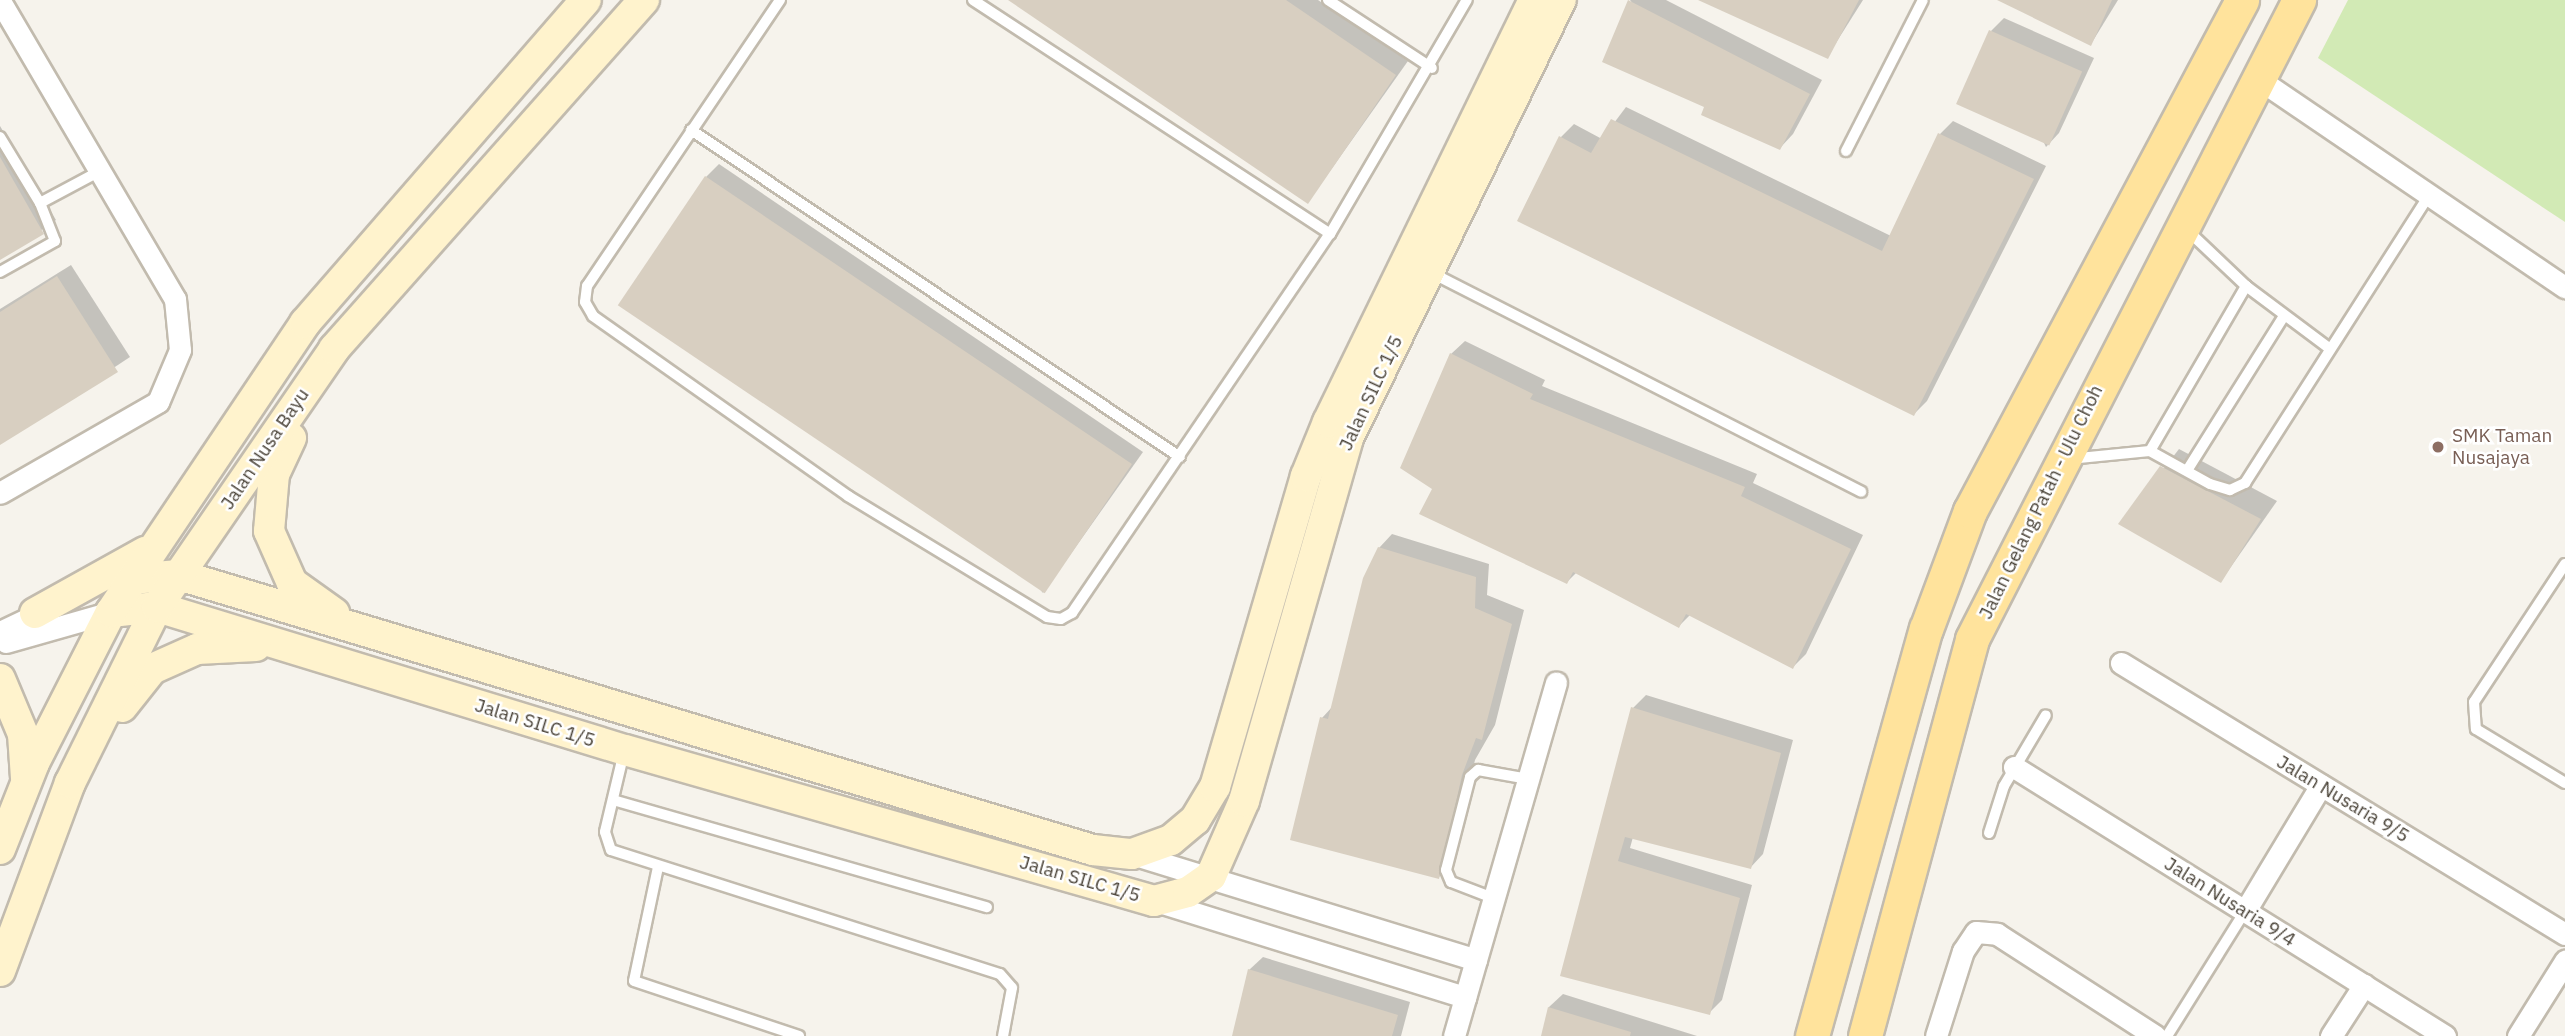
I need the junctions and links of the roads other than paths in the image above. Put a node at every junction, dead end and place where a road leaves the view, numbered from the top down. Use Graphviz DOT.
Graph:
graph roads {
  1 [pos="586,0"];
  2 [pos="644,0"];
  3 [pos="780,0"];
  4 [pos="973,0"];
  5 [pos="1328,0"];
  6 [pos="1467,0"];
  7 [pos="1534,0"];
  8 [pos="1561,0"];
  9 [pos="1923,0"];
  10 [pos="2242,0"];
  11 [pos="2299,0"];
  12 [pos="0,2"];
  13 [pos="1432,68"];
  14 [pos="2260,80"];
  15 [pos="691,130"];
  16 [pos="0,137"];
  17 [pos="1846,151"];
  18 [pos="100,172"];
  19 [pos="2429,195"];
  20 [pos="40,203"];
  21 [pos="2182,225"];
  22 [pos="1330,234"];
  23 [pos="1429,271"];
  24 [pos="0,272"];
  25 [pos="2246,286"];
  26 [pos="2565,287"];
  27 [pos="2284,316"];
  28 [pos="2329,348"];
  29 [pos="334,349"];
  30 [pos="2150,451"];
  31 [pos="1180,457"];
  32 [pos="2060,460"];
  33 [pos="2188,469"];
  34 [pos="1861,492"];
  35 [pos="0,493"];
  36 [pos="152,547"];
  37 [pos="2565,564"];
  38 [pos="179,575"];
  39 [pos="131,579"];
  40 [pos="158,607"];
  41 [pos="111,612"];
  42 [pos="35,613"];
  43 [pos="356,628"];
  44 [pos="0,632"];
  45 [pos="0,642"];
  46 [pos="277,646"];
  47 [pos="2121,663"];
  48 [pos="0,679"];
  49 [pos="1556,682"];
  50 [pos="2046,715"];
  51 [pos="625,750"];
  52 [pos="2014,767"];
  53 [pos="1528,779"];
  54 [pos="26,782"];
  55 [pos="70,783"];
  56 [pos="2565,783"];
  57 [pos="2321,785"];
  58 [pos="613,800"];
  59 [pos="1989,833"];
  60 [pos="0,849"];
  61 [pos="1132,854"];
  62 [pos="658,867"];
  63 [pos="1211,876"];
  64 [pos="1493,898"];
  65 [pos="1154,901"];
  66 [pos="987,907"];
  67 [pos="2245,911"];
  68 [pos="1366,926"];
  69 [pos="2565,934"];
  70 [pos="1476,960"];
  71 [pos="2565,961"];
  72 [pos="1354,963"];
  73 [pos="0,971"];
  74 [pos="2364,985"];
  75 [pos="1465,997"];
  76 [pos="799,1036"];
  77 [pos="1003,1036"];
  78 [pos="1454,1036"];
  79 [pos="1812,1036"];
  80 [pos="1865,1036"];
  81 [pos="1936,1036"];
  82 [pos="2155,1036"];
  83 [pos="2167,1036"];
  84 [pos="2331,1036"];
  85 [pos="2445,1036"];
  86 [pos="2518,1036"];
  1 -- 36 [label="street, Jalan Nusa Bayu"];
  2 -- 29 [label="street, Jalan Nusa Bayu"];
  3 -- 15 [label="lane"];
  4 -- 22 [label="lane"];
  5 -- 13 [label="lane"];
  6 -- 13 [label="lane"];
  7 -- 61 [label="street, Jalan SILC 1/5"];
  8 -- 23 [label="street, Jalan SILC 1/5"];
  9 -- 17 [label="lane"];
  10 -- 79 [label="main road"];
  11 -- 14 [label="main road, Jalan Gelang Patah - Ulu Choh"];
  12 -- 18 [label="street"];
  13 -- 22 [label="lane"];
  14 -- 19 [label="street"];
  14 -- 21 [label="main road, Jalan Gelang Patah - Ulu Choh"];
  15 -- 31 [label="lane"];
  15 -- 31 [label="lane"];
  16 -- 20 [label="lane"];
  18 -- 20 [label="lane"];
  18 -- 35 [label="street"];
  19 -- 26 [label="street"];
  19 -- 28 [label="lane"];
  20 -- 24 [label="lane"];
  21 -- 25 [label="lane"];
  21 -- 32 [label="main road, Jalan Gelang Patah - Ulu Choh"];
  22 -- 31 [label="lane"];
  23 -- 34 [label="lane"];
  23 -- 63 [label="street, Jalan SILC 1/5"];
  25 -- 27 [label="lane"];
  25 -- 30 [label="lane"];
  27 -- 28 [label="lane"];
  27 -- 33 [label="lane"];
  28 -- 33 [label="lane"];
  29 -- 38 [label="street, Jalan Nusa Bayu"];
  29 -- 43 [label="street"];
  30 -- 32 [label="lane"];
  30 -- 33 [label="lane"];
  32 -- 80 [label="main road, Jalan Gelang Patah - Ulu Choh"];
  36 -- 39 [label="street, Jalan Nusa Bayu"];
  36 -- 42 [label="street"];
  37 -- 56 [label="lane"];
  38 -- 39 [label="street"];
  38 -- 40 [label="street, Jalan Nusa Bayu"];
  38 -- 43 [label="street, Jalan SILC 1/5"];
  39 -- 41 [label="street, Jalan Nusa Bayu"];
  39 -- 42 [label="street"];
  40 -- 41 [label="street"];
  40 -- 46 [label="street, Jalan SILC 1/5"];
  40 -- 55 [label="street, Jalan Nusa Bayu"];
  41 -- 45 [label="street"];
  41 -- 54 [label="street, Jalan Nusa Bayu"];
  42 -- 44 [label="street"];
  43 -- 61 [label="street, Jalan SILC 1/5"];
  46 -- 51 [label="street, Jalan SILC 1/5"];
  46 -- 55 [label="street"];
  47 -- 57 [label="street, Jalan Nusaria 9/5"];
  48 -- 54 [label="street"];
  49 -- 53 [label="street"];
  50 -- 52 [label="lane"];
  51 -- 58 [label="lane"];
  51 -- 65 [label="street, Jalan SILC 1/5"];
  52 -- 59 [label="lane"];
  52 -- 67 [label="street, Jalan Nusaria 9/4"];
  53 -- 64 [label="street"];
  53 -- 64 [label="lane"];
  54 -- 60 [label="street, Jalan Nusa Bayu"];
  55 -- 73 [label="street, Jalan Nusa Bayu"];
  57 -- 67 [label="street"];
  57 -- 69 [label="street, Jalan Nusaria 9/5"];
  58 -- 62 [label="lane"];
  58 -- 66 [label="lane"];
  61 -- 63 [label="street"];
  62 -- 76 [label="lane"];
  62 -- 77 [label="lane"];
  63 -- 65 [label="street, Jalan SILC 1/5"];
  63 -- 68 [label="street"];
  64 -- 70 [label="street"];
  65 -- 72 [label="street"];
  67 -- 74 [label="street, Jalan Nusaria 9/4"];
  67 -- 83 [label="lane"];
  68 -- 70 [label="street"];
  68 -- 72 [label="street"];
  70 -- 75 [label="street"];
  71 -- 86 [label="street"];
  72 -- 75 [label="street"];
  74 -- 84 [label="street"];
  74 -- 85 [label="street, Jalan Nusaria 9/4"];
  75 -- 78 [label="street"];
  81 -- 82 [label="street"];
}
